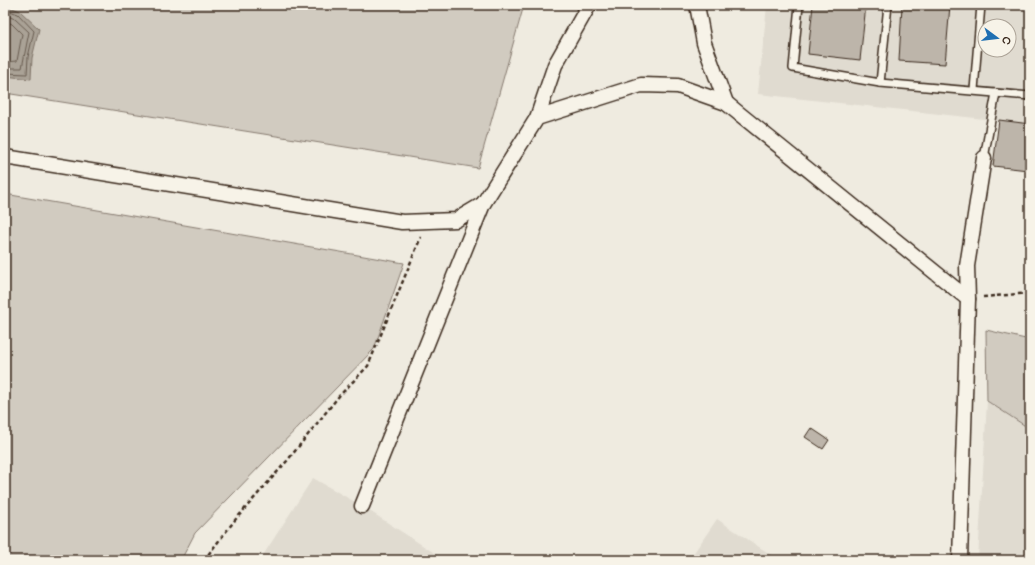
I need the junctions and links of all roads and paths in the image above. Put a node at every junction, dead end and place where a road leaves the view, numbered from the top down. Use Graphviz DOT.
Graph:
graph roads {
  1 [pos="590,5"];
  2 [pos="697,5"];
  3 [pos="799,5"];
  4 [pos="888,5"];
  5 [pos="981,5"];
  6 [pos="880,83"];
  7 [pos="974,90"];
  8 [pos="996,93"];
  9 [pos="1030,96"];
  10 [pos="726,103"];
  11 [pos="537,118"];
  12 [pos="5,157"];
  13 [pos="984,158"];
  14 [pos="483,204"];
  15 [pos="427,221"];
  16 [pos="1030,293"];
  17 [pos="968,299"];
  18 [pos="362,506"];
  19 [pos="204,560"];
  20 [pos="960,560"];
  1 -- 11 [label="street"];
  2 -- 10 [label="street"];
  3 -- 6 [label="lane"];
  4 -- 6 [label="lane"];
  5 -- 7 [label="lane"];
  6 -- 7 [label="lane"];
  7 -- 8 [label="lane"];
  8 -- 9 [label="lane"];
  8 -- 13 [label="lane"];
  10 -- 11 [label="street"];
  10 -- 17 [label="street"];
  11 -- 14 [label="street"];
  12 -- 15 [label="street"];
  13 -- 17 [label="street"];
  14 -- 15 [label="street"];
  14 -- 18 [label="street"];
  15 -- 19 [label="path"];
  16 -- 17 [label="path"];
  17 -- 20 [label="street"];
}
